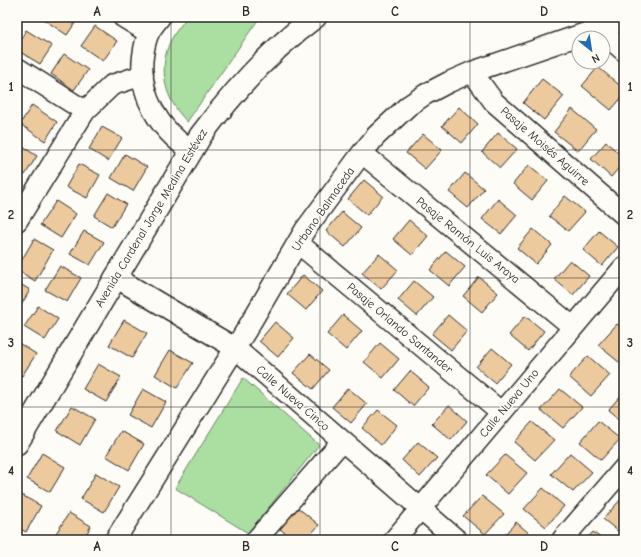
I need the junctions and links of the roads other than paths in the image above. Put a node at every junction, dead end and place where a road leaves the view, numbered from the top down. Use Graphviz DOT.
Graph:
graph roads {
  1 [pos="123,17"];
  2 [pos="160,17"];
  3 [pos="315,17"];
  4 [pos="624,20"];
  5 [pos="596,23"];
  6 [pos="149,33"];
  7 [pos="624,51"];
  8 [pos="17,68"];
  9 [pos="472,72"];
  10 [pos="143,75"];
  11 [pos="84,111"];
  12 [pos="191,151"];
  13 [pos="362,153"];
  14 [pos="24,194"];
  15 [pos="624,215"];
  16 [pos="17,221"];
  17 [pos="298,243"];
  18 [pos="624,267"];
  19 [pos="115,277"];
  20 [pos="574,327"];
  21 [pos="235,348"];
  22 [pos="501,412"];
  23 [pos="342,440"];
  24 [pos="17,443"];
  25 [pos="624,468"];
  26 [pos="421,508"];
  27 [pos="115,540"];
  28 [pos="256,540"];
  29 [pos="394,540"];
  30 [pos="457,540"];
  31 [pos="562,540"];
  1 -- 6 [label="street"];
  2 -- 6 [label="street"];
  3 -- 12 [label="street, Avenida Cardenal Jorge Medina Estévez"];
  4 -- 5 [label="street, Urbano Balmaceda"];
  5 -- 7 [label="street"];
  5 -- 9 [label="street, Urbano Balmaceda"];
  6 -- 10 [label="street"];
  8 -- 11 [label="street"];
  9 -- 13 [label="street, Urbano Balmaceda"];
  9 -- 15 [label="street, Pasaje Moisés Aguirre"];
  10 -- 11 [label="street"];
  10 -- 12 [label="street"];
  11 -- 14 [label="street"];
  12 -- 19 [label="street, Avenida Cardenal Jorge Medina Estévez"];
  13 -- 17 [label="street, Urbano Balmaceda"];
  13 -- 20 [label="street, Pasaje Ramón Luis Araya"];
  14 -- 16 [label="street"];
  17 -- 21 [label="street, Urbano Balmaceda"];
  17 -- 22 [label="street, Pasaje Orlando Santander"];
  18 -- 20 [label="street, Calle Nueva Uno"];
  19 -- 21 [label="street, Calle Nueva Cinco"];
  19 -- 24 [label="street, Avenida Cardenal Jorge Medina Estévez"];
  20 -- 22 [label="street, Calle Nueva Uno"];
  21 -- 23 [label="street, Calle Nueva Cinco"];
  21 -- 27 [label="street, Urbano Balmaceda"];
  22 -- 26 [label="street, Calle Nueva Uno"];
  23 -- 26 [label="street, Calle Nueva Cinco"];
  23 -- 28 [label="street"];
  25 -- 31 [label="street"];
  26 -- 29 [label="street, Calle Nueva Uno"];
  26 -- 30 [label="street, Calle Nueva Cinco"];
}
